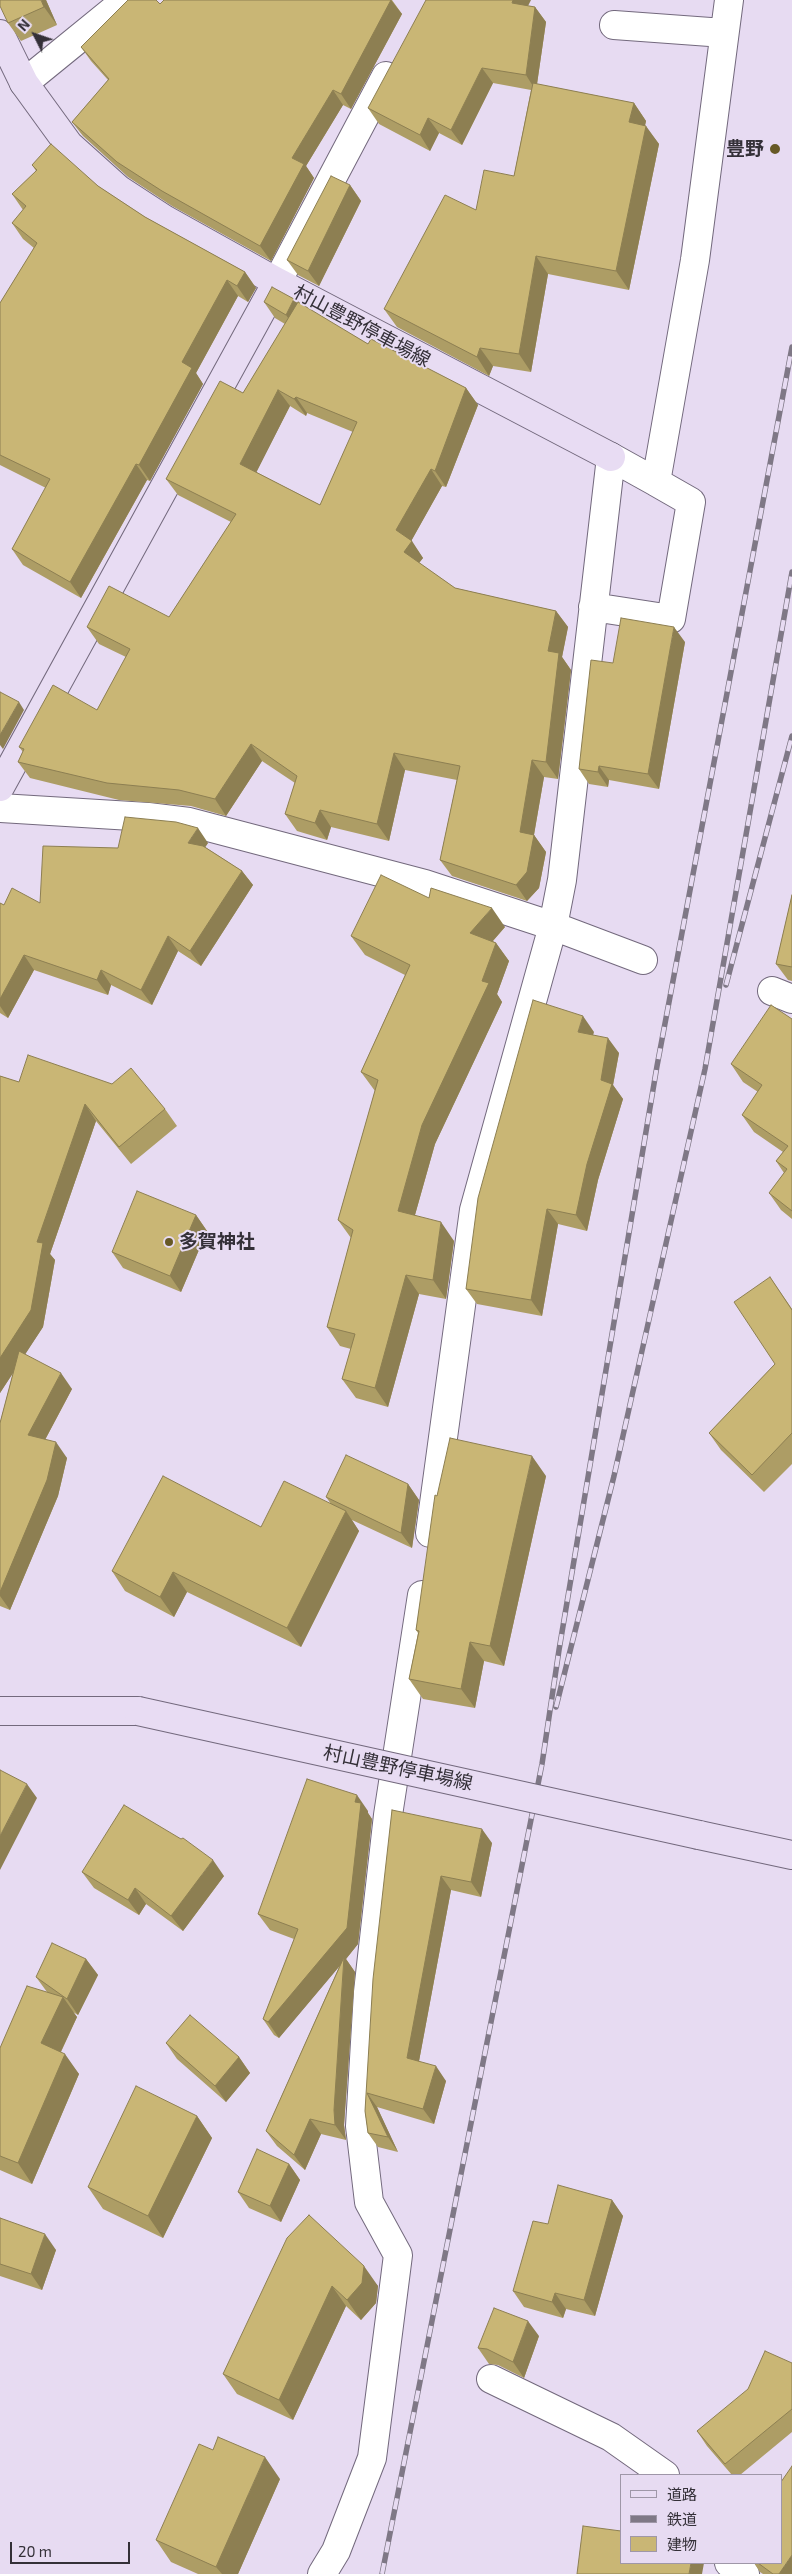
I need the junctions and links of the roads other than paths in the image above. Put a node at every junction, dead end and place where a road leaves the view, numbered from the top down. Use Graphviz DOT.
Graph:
graph roads {
  1 [pos="126,0"];
  2 [pos="729,0"];
  3 [pos="614,25"];
  4 [pos="724,33"];
  5 [pos="0,34"];
  6 [pos="399,53"];
  7 [pos="24,83"];
  8 [pos="277,282"];
  9 [pos="611,457"];
  10 [pos="656,482"];
  11 [pos="594,607"];
  12 [pos="0,787"];
  13 [pos="0,808"];
  14 [pos="553,926"];
  15 [pos="643,960"];
  16 [pos="0,1712"];
  17 [pos="792,1855"];
  18 [pos="491,2379"];
  19 [pos="664,2474"];
  20 [pos="730,2564"];
  21 [pos="322,2574"];
  22 [pos="745,2574"];
  1 -- 7 [label="street"];
  2 -- 4 [label="street"];
  3 -- 4 [label="street"];
  4 -- 10 [label="street"];
  5 -- 7 [label="main road"];
  6 -- 8 [label="street"];
  7 -- 8 [label="main road"];
  8 -- 9 [label="main road, 村山豊野停車場線"];
  8 -- 12 [label="main road, 村山豊野停車場線"];
  9 -- 10 [label="street"];
  9 -- 11 [label="street"];
  10 -- 11 [label="street"];
  11 -- 14 [label="street"];
  13 -- 14 [label="street"];
  14 -- 15 [label="street"];
  14 -- 21 [label="street"];
  16 -- 17 [label="main road, 村山豊野停車場線, bridge"];
  18 -- 19 [label="street"];
  20 -- 22 [label="street"];
}
